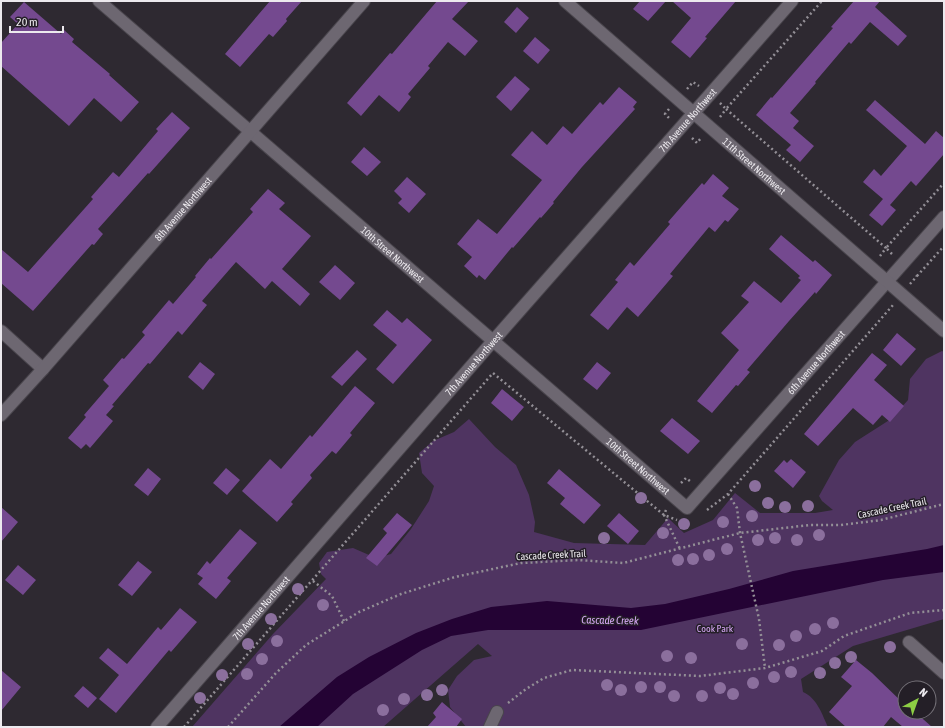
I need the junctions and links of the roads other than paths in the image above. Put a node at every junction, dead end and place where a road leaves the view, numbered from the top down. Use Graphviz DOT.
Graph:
graph roads {
  1 [pos="99,1"];
  2 [pos="364,1"];
  3 [pos="564,1"];
  4 [pos="792,1"];
  5 [pos="693,113"];
  6 [pos="251,132"];
  7 [pos="944,217"];
  8 [pos="887,282"];
  9 [pos="1,331"];
  10 [pos="944,331"];
  11 [pos="493,341"];
  12 [pos="43,369"];
  13 [pos="1,415"];
  14 [pos="687,508"];
  15 [pos="909,642"];
  16 [pos="944,673"];
  17 [pos="497,712"];
  18 [pos="157,727"];
  19 [pos="490,727"];
  1 -- 6 [label="street, 10th Street Northwest"];
  2 -- 6 [label="street, 8th Avenue Northwest"];
  3 -- 5 [label="street, 11th Street Northwest"];
  4 -- 5 [label="street, 7th Avenue Northwest"];
  5 -- 8 [label="street, 11th Street Northwest"];
  5 -- 11 [label="street, 7th Avenue Northwest"];
  6 -- 11 [label="street, 10th Street Northwest"];
  6 -- 12 [label="street, 8th Avenue Northwest"];
  7 -- 8 [label="street, 6th Avenue Northwest"];
  8 -- 10 [label="street, 11th Street Northwest"];
  8 -- 14 [label="street, 6th Avenue Northwest"];
  9 -- 12 [label="street"];
  11 -- 14 [label="street, 10th Street Northwest"];
  11 -- 18 [label="street, 7th Avenue Northwest"];
  12 -- 13 [label="street, 8th Avenue Northwest"];
  15 -- 16 [label="street"];
  17 -- 19 [label="street"];
}
